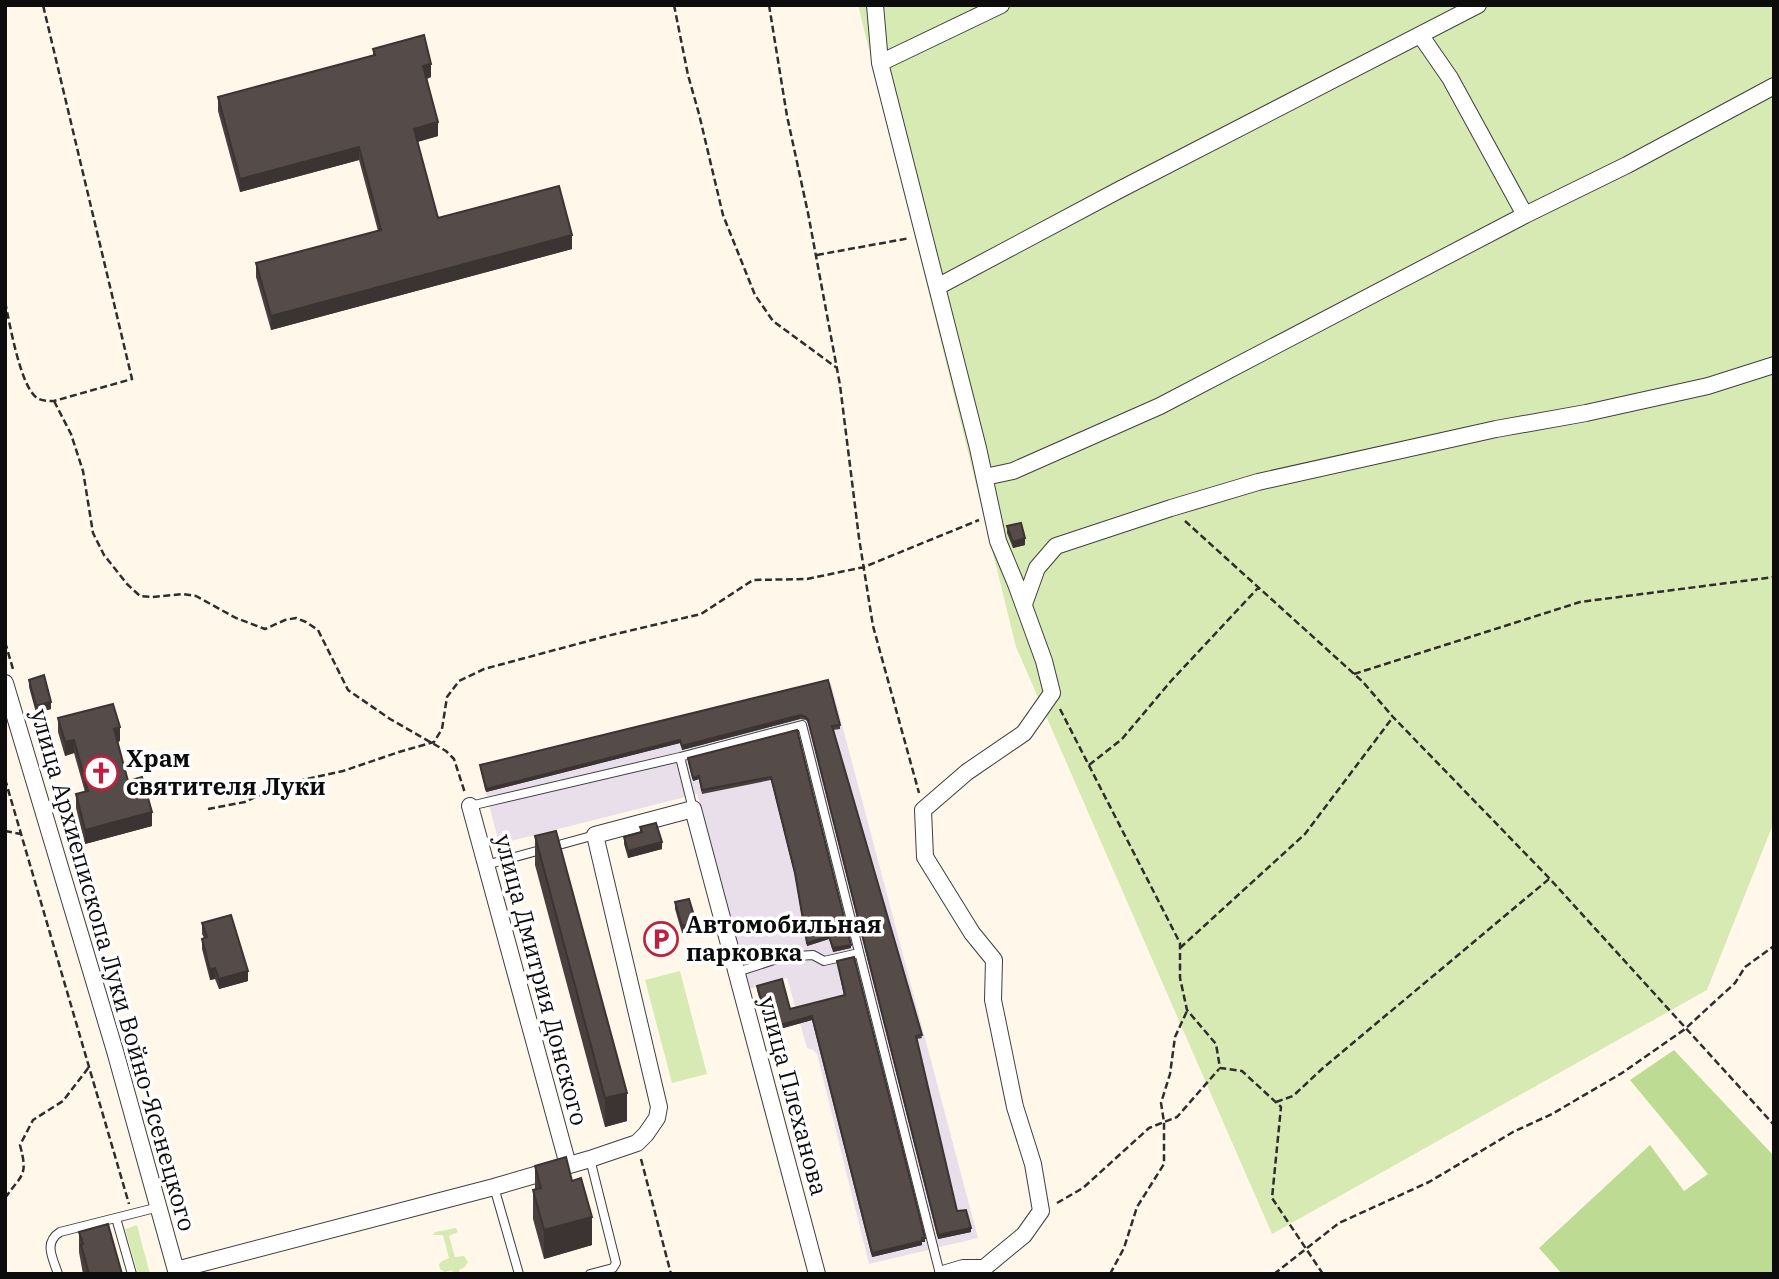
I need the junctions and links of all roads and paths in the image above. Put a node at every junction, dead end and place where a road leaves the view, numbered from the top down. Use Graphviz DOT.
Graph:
graph roads {
  1 [pos="43,5"];
  2 [pos="674,5"];
  3 [pos="769,5"];
  4 [pos="875,5"];
  5 [pos="1000,5"];
  6 [pos="1474,6"];
  7 [pos="1421,36"];
  8 [pos="880,63"];
  9 [pos="1774,86"];
  10 [pos="1525,215"];
  11 [pos="910,238"];
  12 [pos="816,256"];
  13 [pos="937,287"];
  14 [pos="5,302"];
  15 [pos="1774,365"];
  16 [pos="837,368"];
  17 [pos="54,401"];
  18 [pos="985,477"];
  19 [pos="1171,508"];
  20 [pos="980,519"];
  21 [pos="864,567"];
  22 [pos="1774,577"];
  23 [pos="1258,588"];
  24 [pos="1024,604"];
  25 [pos="1354,674"];
  26 [pos="5,683"];
  27 [pos="1052,693"];
  28 [pos="1394,717"];
  29 [pos="434,743"];
  30 [pos="680,757"];
  31 [pos="1089,765"];
  32 [pos="5,779"];
  33 [pos="470,806"];
  34 [pos="208,809"];
  35 [pos="693,809"];
  36 [pos="923,810"];
  37 [pos="5,831"];
  38 [pos="21,834"];
  39 [pos="595,835"];
  40 [pos="486,865"];
  41 [pos="1550,879"];
  42 [pos="1774,946"];
  43 [pos="1180,948"];
  44 [pos="859,953"];
  45 [pos="737,972"];
  46 [pos="1187,1010"];
  47 [pos="1685,1029"];
  48 [pos="89,1067"];
  49 [pos="1220,1068"];
  50 [pos="1276,1102"];
  51 [pos="1164,1122"];
  52 [pos="1774,1125"];
  53 [pos="637,1143"];
  54 [pos="590,1159"];
  55 [pos="568,1165"];
  56 [pos="494,1187"];
  57 [pos="5,1198"];
  58 [pos="159,1207"];
  59 [pos="1041,1211"];
  60 [pos="132,1214"];
  61 [pos="116,1218"];
  62 [pos="1307,1249"];
  63 [pos="988,1271"];
  64 [pos="177,1272"];
  65 [pos="58,1274"];
  66 [pos="132,1274"];
  67 [pos="519,1274"];
  68 [pos="590,1274"];
  69 [pos="671,1274"];
  70 [pos="817,1274"];
  71 [pos="942,1274"];
  72 [pos="1110,1274"];
  73 [pos="1274,1274"];
  74 [pos="1323,1274"];
  1 -- 17 [label="path"];
  2 -- 16 [label="path"];
  3 -- 12 [label="path"];
  4 -- 8 [label="street"];
  5 -- 8 [label="street"];
  6 -- 7 [label="street"];
  7 -- 10 [label="street"];
  7 -- 13 [label="street"];
  8 -- 13 [label="street"];
  9 -- 10 [label="street"];
  10 -- 18 [label="street"];
  11 -- 12 [label="path"];
  12 -- 16 [label="path"];
  13 -- 18 [label="street"];
  14 -- 17 [label="path"];
  15 -- 19 [label="street"];
  16 -- 21 [label="path"];
  17 -- 29 [label="path"];
  18 -- 24 [label="street"];
  19 -- 23 [label="path"];
  19 -- 24 [label="street"];
  20 -- 21 [label="path"];
  21 -- 29 [label="path"];
  21 -- 36 [label="path"];
  22 -- 25 [label="path"];
  23 -- 25 [label="path"];
  23 -- 31 [label="path"];
  24 -- 27 [label="street"];
  25 -- 28 [label="path"];
  26 -- 58 [label="street, улица Архиепископа Луки Войно-Ясенецкого"];
  27 -- 31 [label="path"];
  27 -- 36 [label="street"];
  28 -- 41 [label="path"];
  28 -- 43 [label="path"];
  29 -- 33 [label="path"];
  29 -- 34 [label="path"];
  30 -- 33 [label="lane"];
  30 -- 35 [label="lane"];
  30 -- 44 [label="lane"];
  31 -- 43 [label="path"];
  32 -- 38 [label="path"];
  33 -- 40 [label="street, улица Дмитрия Донского"];
  35 -- 39 [label="street"];
  35 -- 45 [label="street, улица Плеханова"];
  36 -- 59 [label="street"];
  37 -- 38 [label="path"];
  38 -- 48 [label="path"];
  39 -- 40 [label="lane"];
  39 -- 53 [label="street"];
  40 -- 55 [label="street, улица Дмитрия Донского"];
  41 -- 47 [label="path"];
  41 -- 50 [label="path"];
  42 -- 47 [label="path"];
  43 -- 46 [label="path"];
  44 -- 45 [label="lane"];
  44 -- 71 [label="lane"];
  45 -- 70 [label="street, улица Плеханова"];
  46 -- 49 [label="path"];
  46 -- 51 [label="path"];
  47 -- 52 [label="path"];
  47 -- 62 [label="path"];
  48 -- 57 [label="path"];
  48 -- 60 [label="path"];
  49 -- 50 [label="path"];
  49 -- 51 [label="path"];
  50 -- 62 [label="path"];
  51 -- 59 [label="path"];
  51 -- 72 [label="path"];
  53 -- 54 [label="street"];
  53 -- 69 [label="path"];
  54 -- 55 [label="street"];
  54 -- 68 [label="lane"];
  55 -- 56 [label="street"];
  56 -- 64 [label="street"];
  56 -- 67 [label="lane"];
  58 -- 60 [label="lane"];
  58 -- 64 [label="street, улица Архиепископа Луки Войно-Ясенецкого"];
  59 -- 63 [label="street"];
  60 -- 61 [label="lane"];
  61 -- 65 [label="lane"];
  61 -- 66 [label="lane"];
  62 -- 73 [label="path"];
  62 -- 74 [label="path"];
  63 -- 71 [label="street"];
}
